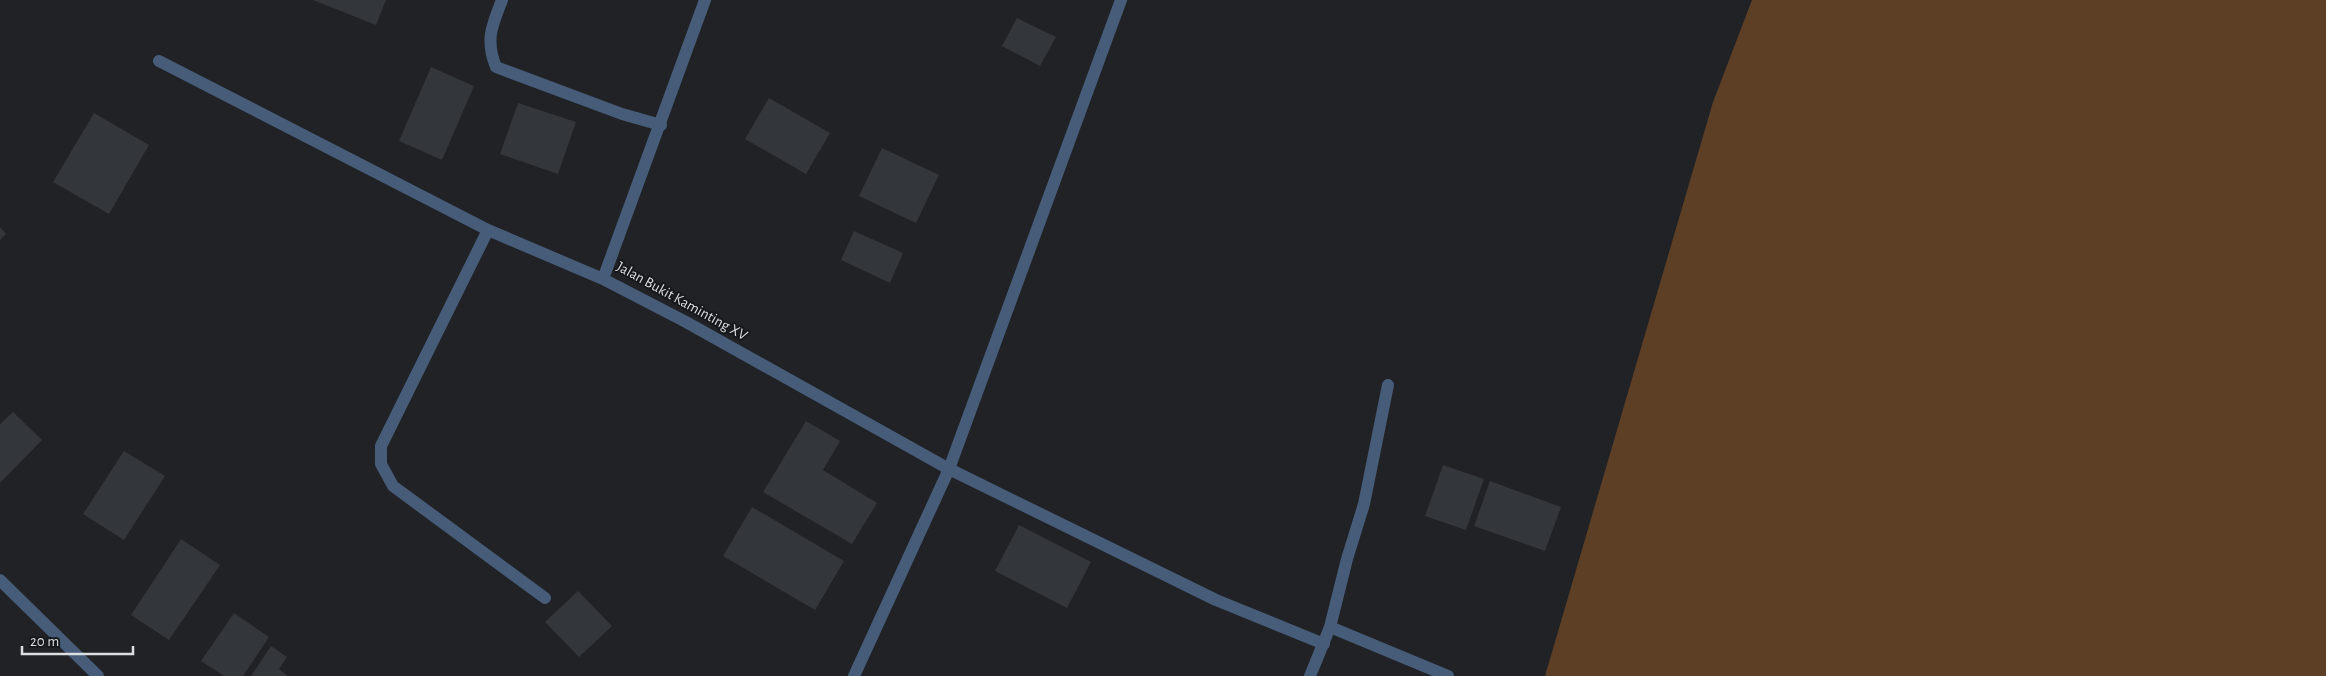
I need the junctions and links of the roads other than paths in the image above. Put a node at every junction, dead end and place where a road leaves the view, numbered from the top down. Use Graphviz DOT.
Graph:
graph roads {
  1 [pos="502,0"];
  2 [pos="705,0"];
  3 [pos="1121,0"];
  4 [pos="159,60"];
  5 [pos="661,125"];
  6 [pos="488,230"];
  7 [pos="603,279"];
  8 [pos="1388,386"];
  9 [pos="949,469"];
  10 [pos="0,580"];
  11 [pos="545,598"];
  12 [pos="1330,627"];
  13 [pos="1324,644"];
  14 [pos="98,676"];
  15 [pos="854,676"];
  16 [pos="1310,676"];
  17 [pos="1448,676"];
  1 -- 5 [label="street"];
  2 -- 5 [label="street, Jalan Bukit Kaminting XV"];
  3 -- 9 [label="street"];
  4 -- 6 [label="street"];
  5 -- 7 [label="street, Jalan Bukit Kaminting XV"];
  6 -- 7 [label="street"];
  6 -- 11 [label="street"];
  7 -- 9 [label="street, Jalan Bukit Kaminting XV"];
  8 -- 12 [label="street"];
  9 -- 13 [label="street, Jalan Bukit Kaminting XV"];
  9 -- 15 [label="street"];
  10 -- 14 [label="street"];
  12 -- 13 [label="street"];
  12 -- 17 [label="street"];
  13 -- 16 [label="street"];
}
